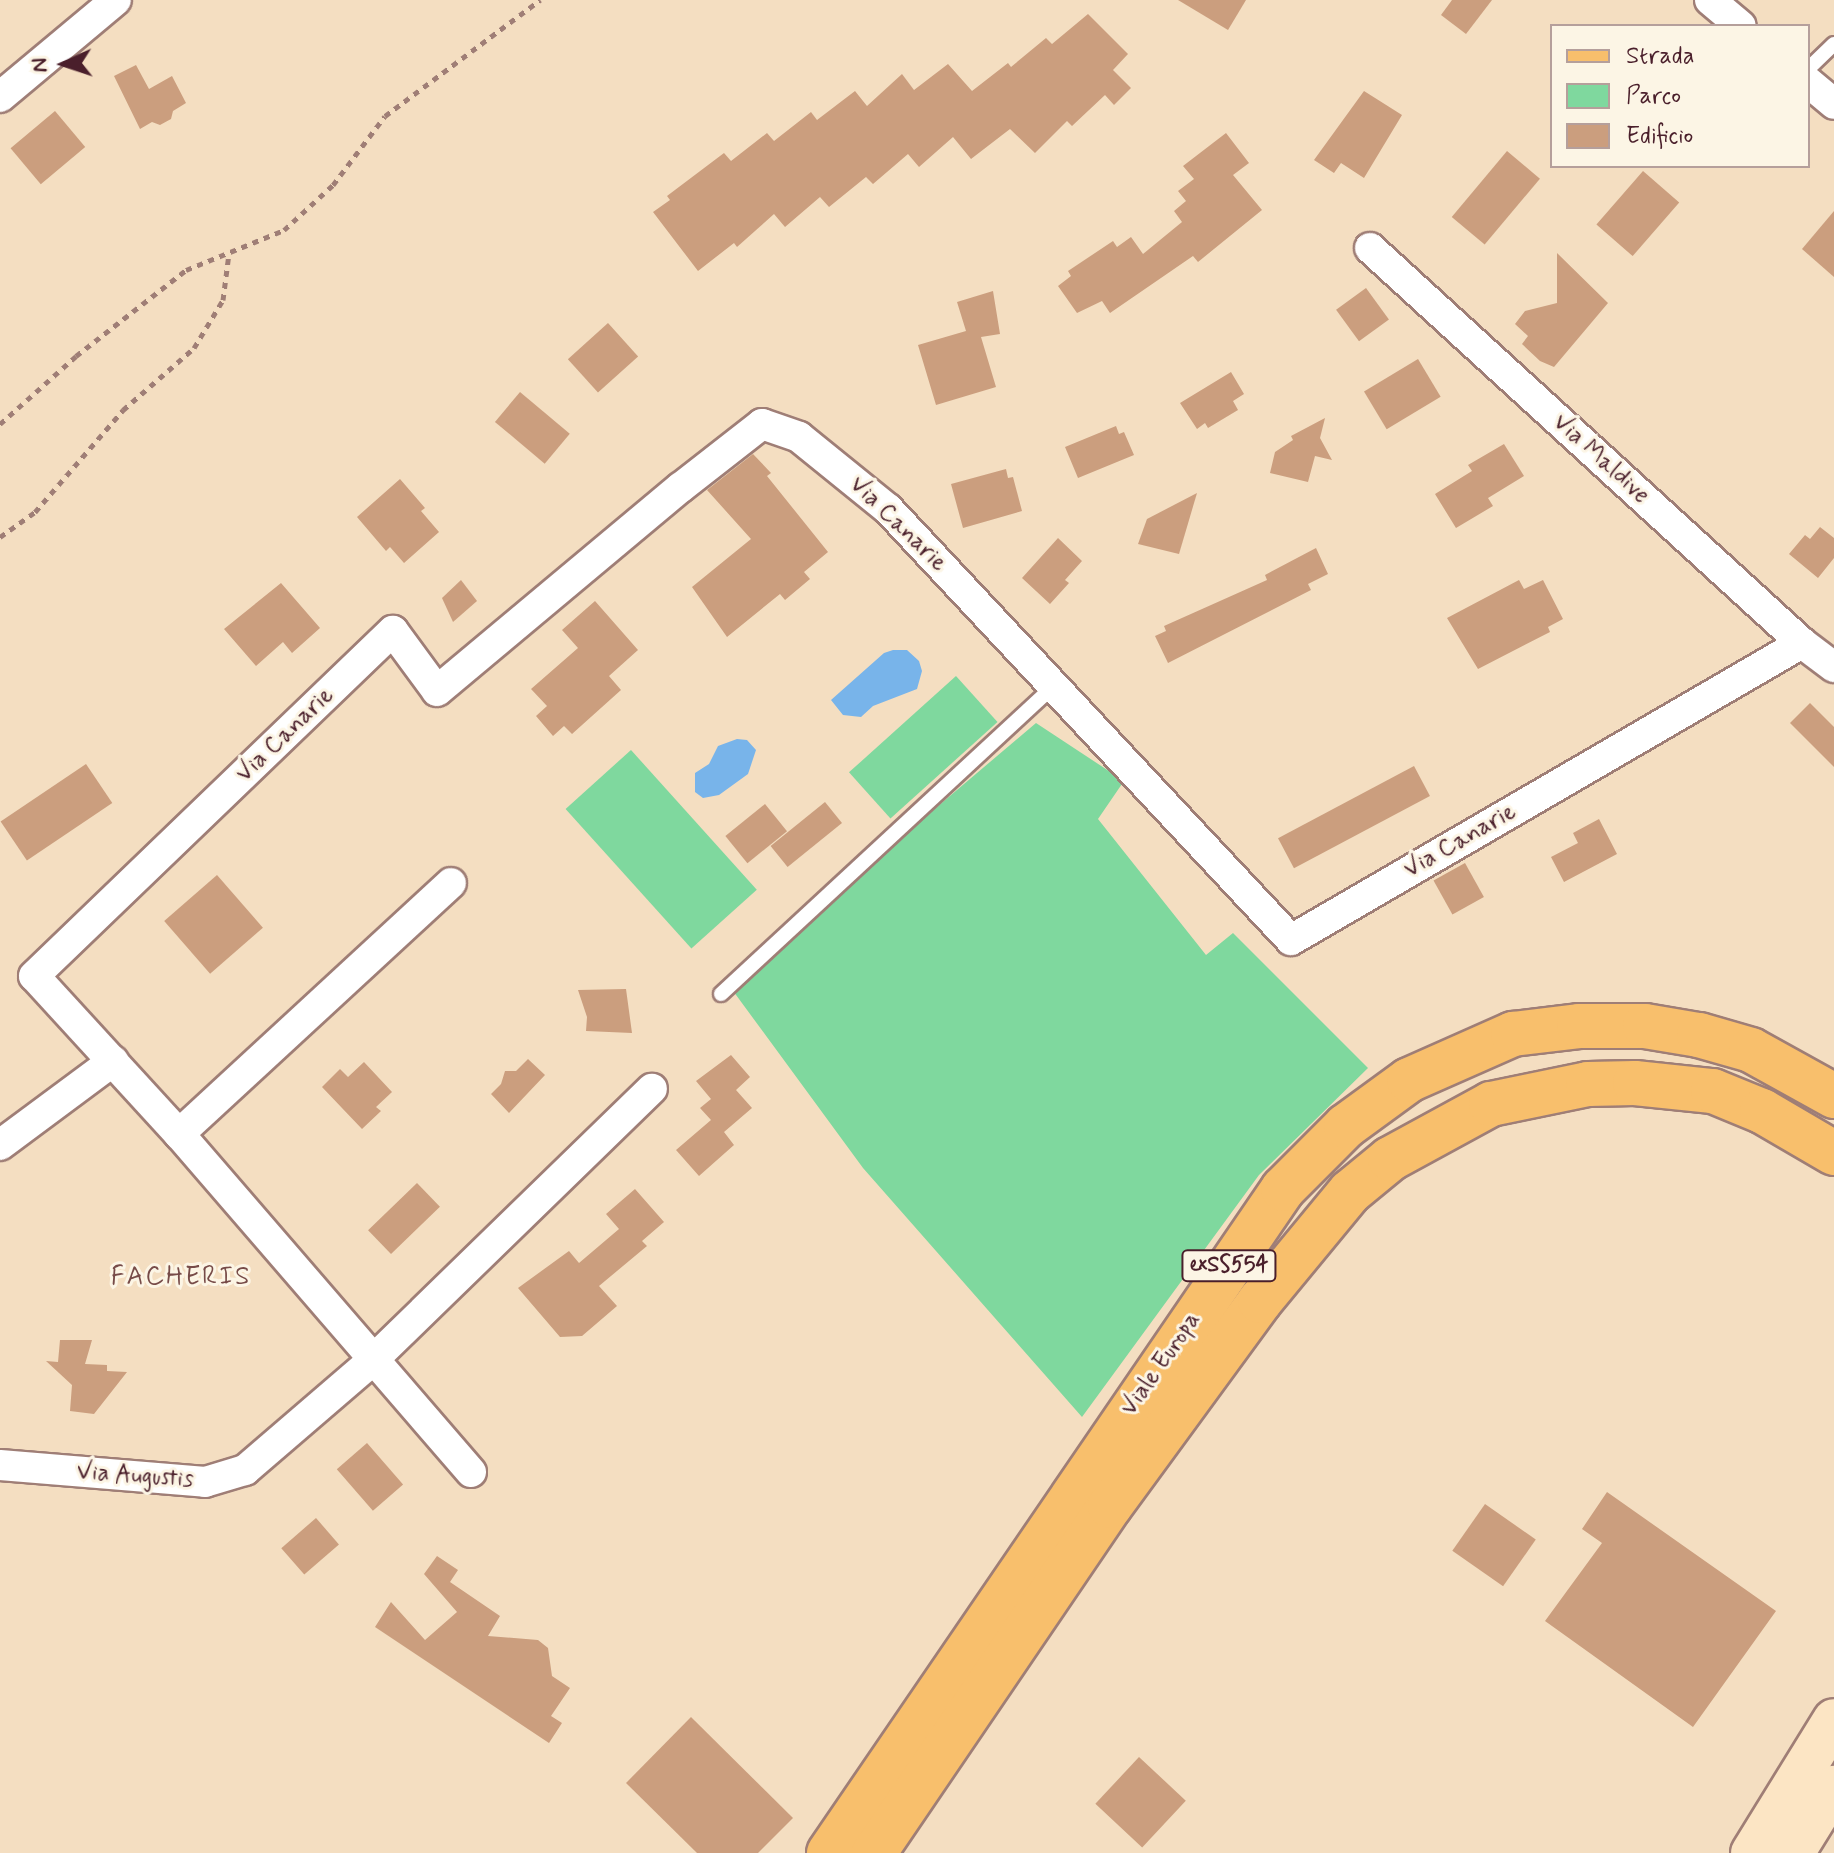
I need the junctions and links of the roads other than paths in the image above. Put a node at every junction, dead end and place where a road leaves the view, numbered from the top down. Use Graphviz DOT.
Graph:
graph roads {
  1 [pos="116,0"];
  2 [pos="1710,0"];
  3 [pos="1739,24"];
  4 [pos="1834,44"];
  5 [pos="1810,67"];
  6 [pos="1810,84"];
  7 [pos="0,97"];
  8 [pos="1834,104"];
  9 [pos="1370,248"];
  10 [pos="1802,643"];
  11 [pos="1834,667"];
  12 [pos="1054,686"];
  13 [pos="451,883"];
  14 [pos="721,994"];
  15 [pos="113,1061"];
  16 [pos="652,1089"];
  17 [pos="1834,1096"];
  18 [pos="179,1134"];
  19 [pos="0,1145"];
  20 [pos="1834,1153"];
  21 [pos="373,1360"];
  22 [pos="0,1465"];
  23 [pos="471,1472"];
  24 [pos="1834,1720"];
  25 [pos="1834,1787"];
  26 [pos="829,1853"];
  27 [pos="874,1853"];
  28 [pos="1752,1853"];
  29 [pos="1793,1853"];
  1 -- 7 [label="street"];
  2 -- 3 [label="street"];
  4 -- 5 [label="lane"];
  6 -- 8 [label="street"];
  9 -- 10 [label="street, Via Maldive"];
  10 -- 11 [label="street, Via Maldive"];
  10 -- 12 [label="street, Via Canarie"];
  12 -- 14 [label="lane"];
  12 -- 15 [label="street, Via Canarie"];
  13 -- 18 [label="street"];
  15 -- 18 [label="street"];
  15 -- 19 [label="street"];
  16 -- 21 [label="street, Via Augustis"];
  17 -- 26 [label="main road, Viale Europa / exSS554"];
  18 -- 21 [label="street"];
  20 -- 27 [label="main road, Viale Europa / exSS554"];
  21 -- 22 [label="street, Via Augustis"];
  21 -- 23 [label="street"];
  24 -- 28 [label="main road"];
  25 -- 29 [label="main road"];
}
